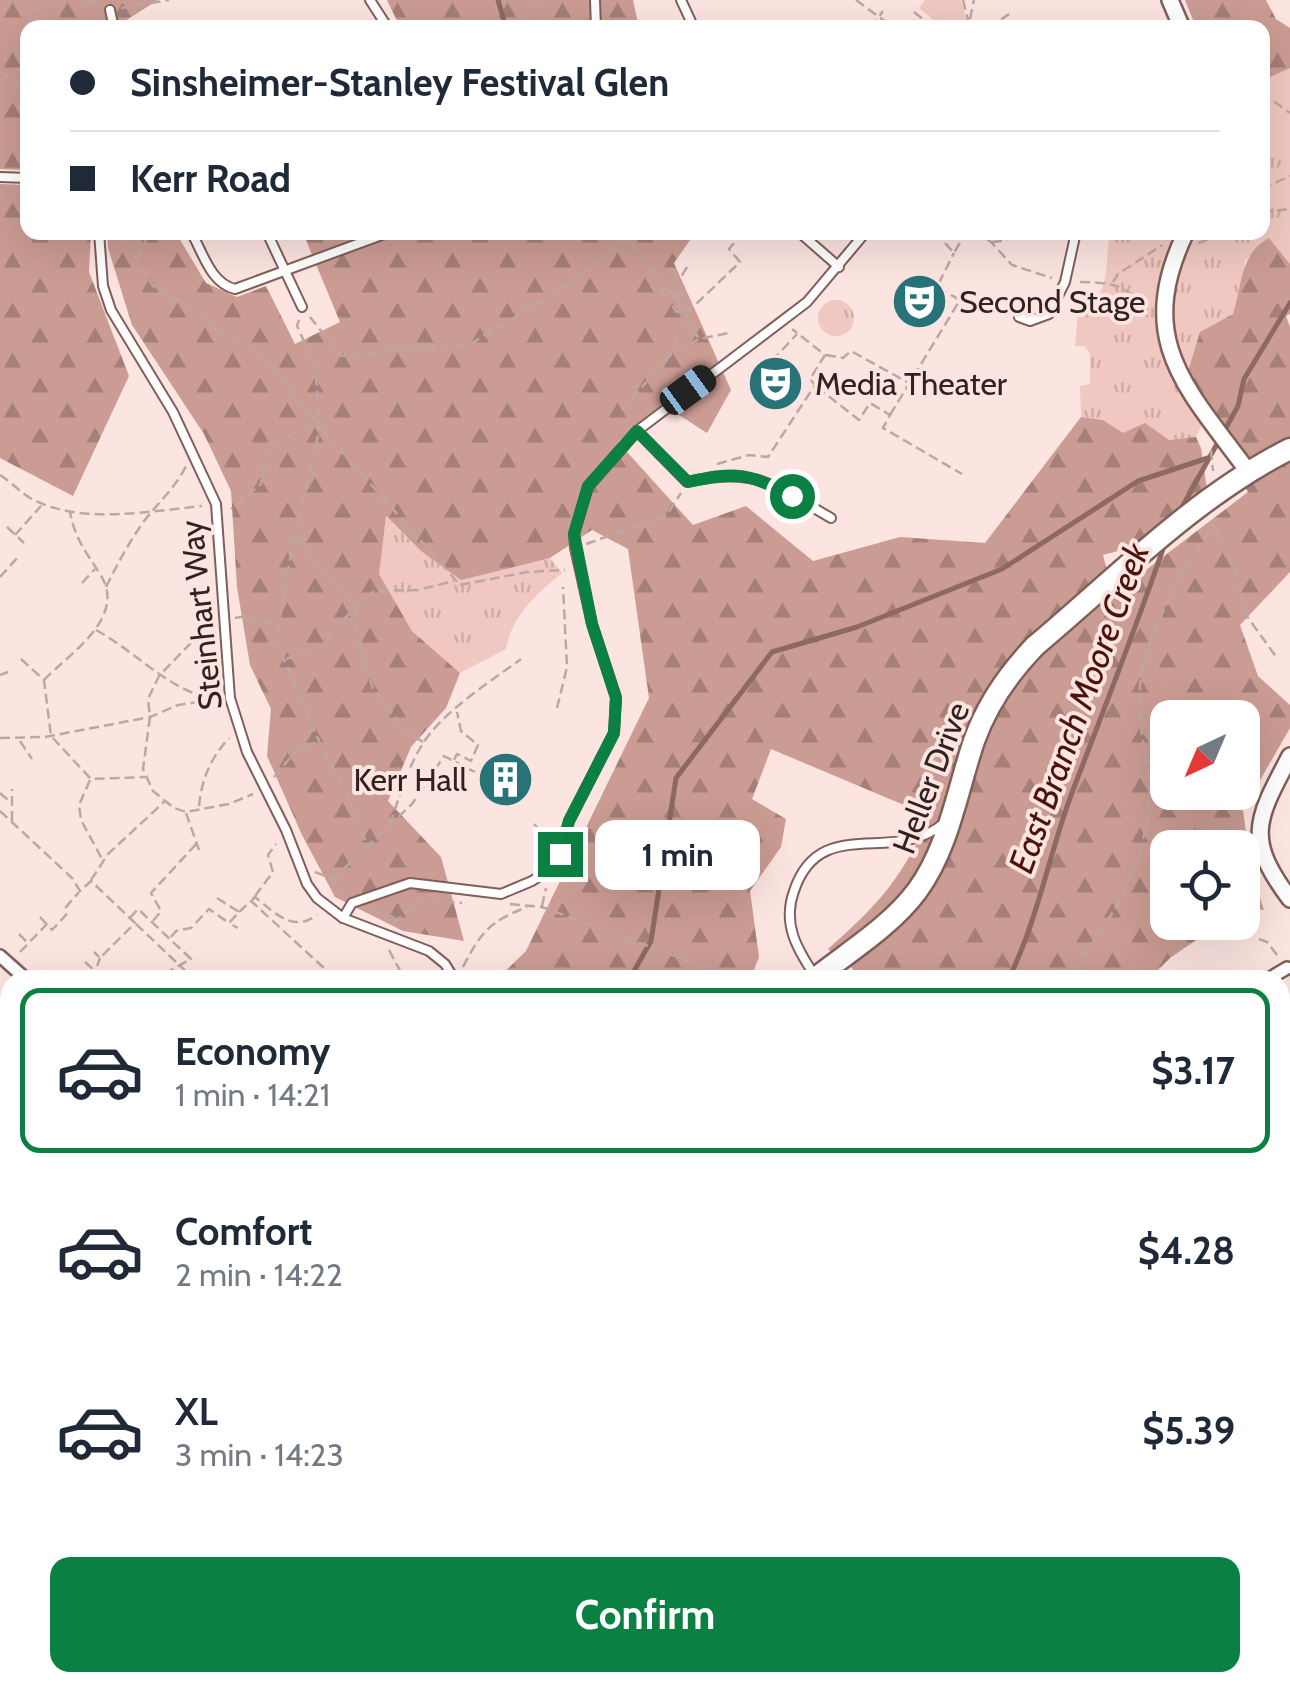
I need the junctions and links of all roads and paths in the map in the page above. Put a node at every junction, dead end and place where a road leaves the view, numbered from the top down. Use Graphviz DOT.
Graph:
graph roads {
  1 [pos="22,0"];
  2 [pos="58,0"];
  3 [pos="170,0"];
  4 [pos="544,0"];
  5 [pos="856,0"];
  6 [pos="963,0"];
  7 [pos="974,0"];
  8 [pos="110,10"];
  9 [pos="883,11"];
  10 [pos="914,12"];
  11 [pos="26,14"];
  12 [pos="1008,14"];
  13 [pos="29,20"];
  14 [pos="112,20"];
  15 [pos="521,20"];
  16 [pos="877,20"];
  17 [pos="883,20"];
  18 [pos="924,20"];
  19 [pos="970,20"];
  20 [pos="1000,20"];
  21 [pos="1290,209"];
  22 [pos="1270,212"];
  23 [pos="1274,212"];
  24 [pos="1270,215"];
  25 [pos="100,240"];
  26 [pos="124,240"];
  27 [pos="146,240"];
  28 [pos="195,240"];
  29 [pos="271,240"];
  30 [pos="369,240"];
  31 [pos="627,240"];
  32 [pos="629,240"];
  33 [pos="736,240"];
  34 [pos="809,240"];
  35 [pos="860,240"];
  36 [pos="943,240"];
  37 [pos="961,240"];
  38 [pos="988,240"];
  39 [pos="1008,240"];
  40 [pos="1074,240"];
  41 [pos="1188,240"];
  42 [pos="991,242"];
  43 [pos="1163,244"];
  44 [pos="954,253"];
  45 [pos="137,261"];
  46 [pos="687,267"];
  47 [pos="839,267"];
  48 [pos="284,272"];
  49 [pos="1065,282"];
  50 [pos="1112,283"];
  51 [pos="668,287"];
  52 [pos="673,294"];
  53 [pos="676,303"];
  54 [pos="302,307"];
  55 [pos="690,309"];
  56 [pos="1148,310"];
  57 [pos="682,312"];
  58 [pos="1020,317"];
  59 [pos="687,320"];
  60 [pos="783,321"];
  61 [pos="729,333"];
  62 [pos="797,334"];
  63 [pos="698,339"];
  64 [pos="825,354"];
  65 [pos="669,356"];
  66 [pos="772,361"];
  67 [pos="908,383"];
  68 [pos="815,386"];
  69 [pos="622,410"];
  70 [pos="890,415"];
  71 [pos="320,426"];
  72 [pos="637,431"];
  73 [pos="1290,449"];
  74 [pos="192,450"];
  75 [pos="1214,458"];
  76 [pos="712,466"];
  77 [pos="1248,470"];
  78 [pos="962,474"];
  79 [pos="0,475"];
  80 [pos="688,482"];
  81 [pos="1212,483"];
  82 [pos="43,504"];
  83 [pos="216,504"];
  84 [pos="153,511"];
  85 [pos="70,512"];
  86 [pos="217,515"];
  87 [pos="1206,516"];
  88 [pos="830,518"];
  89 [pos="8,527"];
  90 [pos="15,534"];
  91 [pos="294,535"];
  92 [pos="24,543"];
  93 [pos="580,546"];
  94 [pos="19,556"];
  95 [pos="96,569"];
  96 [pos="569,570"];
  97 [pos="0,577"];
  98 [pos="455,581"];
  99 [pos="82,583"];
  100 [pos="106,587"];
  101 [pos="563,587"];
  102 [pos="354,607"];
  103 [pos="226,621"];
  104 [pos="279,626"];
  105 [pos="95,630"];
  106 [pos="1277,658"];
  107 [pos="20,659"];
  108 [pos="284,659"];
  109 [pos="521,659"];
  110 [pos="8,672"];
  111 [pos="0,675"];
  112 [pos="159,676"];
  113 [pos="44,680"];
  114 [pos="230,698"];
  115 [pos="212,700"];
  116 [pos="557,708"];
  117 [pos="456,710"];
  118 [pos="150,717"];
  119 [pos="238,728"];
  120 [pos="51,736"];
  121 [pos="0,738"];
  122 [pos="19,740"];
  123 [pos="319,741"];
  124 [pos="423,742"];
  125 [pos="1290,756"];
  126 [pos="32,760"];
  127 [pos="453,761"];
  128 [pos="475,772"];
  129 [pos="146,776"];
  130 [pos="91,779"];
  131 [pos="12,789"];
  132 [pos="264,790"];
  133 [pos="0,794"];
  134 [pos="399,796"];
  135 [pos="165,801"];
  136 [pos="10,802"];
  137 [pos="412,804"];
  138 [pos="199,808"];
  139 [pos="0,811"];
  140 [pos="186,812"];
  141 [pos="951,817"];
  142 [pos="12,822"];
  143 [pos="390,824"];
  144 [pos="534,824"];
  145 [pos="286,830"];
  146 [pos="198,842"];
  147 [pos="550,843"];
  148 [pos="367,846"];
  149 [pos="199,850"];
  150 [pos="103,862"];
  151 [pos="90,881"];
  152 [pos="546,888"];
  153 [pos="80,891"];
  154 [pos="217,898"];
  155 [pos="253,899"];
  156 [pos="1290,899"];
  157 [pos="421,900"];
  158 [pos="352,903"];
  159 [pos="502,904"];
  160 [pos="531,905"];
  161 [pos="326,907"];
  162 [pos="542,907"];
  163 [pos="239,912"];
  164 [pos="40,917"];
  165 [pos="129,918"];
  166 [pos="343,918"];
  167 [pos="398,919"];
  168 [pos="152,922"];
  169 [pos="134,923"];
  170 [pos="229,923"];
  171 [pos="47,924"];
  172 [pos="238,928"];
  173 [pos="386,929"];
  174 [pos="19,934"];
  175 [pos="170,938"];
  176 [pos="1260,939"];
  177 [pos="28,943"];
  178 [pos="386,944"];
  179 [pos="94,952"];
  180 [pos="100,958"];
  181 [pos="4,960"];
  182 [pos="85,962"];
  183 [pos="180,966"];
  184 [pos="462,968"];
  185 [pos="1287,968"];
  186 [pos="95,970"];
  187 [pos="96,970"];
  188 [pos="172,970"];
  189 [pos="184,970"];
  190 [pos="327,970"];
  191 [pos="400,970"];
  192 [pos="448,970"];
  193 [pos="713,970"];
  194 [pos="810,970"];
  195 [pos="827,970"];
  196 [pos="1072,970"];
  197 [pos="1284,970"];
  1 -- 11 [label="path"];
  2 -- 11 [label="path"];
  3 -- 8 [label="path"];
  4 -- 15 [label="path"];
  5 -- 17 [label="path"];
  6 -- 19 [label="path"];
  7 -- 19 [label="path"];
  8 -- 14 [label="lane"];
  9 -- 16 [label="path, bridge"];
  10 -- 18 [label="path"];
  11 -- 13 [label="path"];
  12 -- 20 [label="path"];
  21 -- 23 [label="path"];
  22 -- 23 [label="path"];
  23 -- 24 [label="path"];
  25 -- 74 [label="lane, Steinhart Way"];
  26 -- 45 [label="path"];
  27 -- 45 [label="path"];
  28 -- 48 [label="lane"];
  29 -- 48 [label="lane"];
  30 -- 48 [label="lane"];
  31 -- 54 [label="path"];
  32 -- 51 [label="path"];
  33 -- 55 [label="path"];
  34 -- 47 [label="lane"];
  35 -- 47 [label="lane"];
  36 -- 44 [label="path"];
  37 -- 44 [label="path"];
  38 -- 42 [label="path"];
  39 -- 42 [label="path"];
  40 -- 49 [label="lane"];
  41 -- 77 [label="street"];
  42 -- 49 [label="path"];
  43 -- 50 [label="path"];
  44 -- 67 [label="path"];
  45 -- 71 [label="path"];
  46 -- 51 [label="path"];
  47 -- 60 [label="lane"];
  48 -- 54 [label="lane"];
  49 -- 50 [label="path"];
  49 -- 58 [label="lane"];
  50 -- 56 [label="path"];
  51 -- 52 [label="path"];
  51 -- 52 [label="path"];
  52 -- 53 [label="path"];
  52 -- 53 [label="path"];
  53 -- 57 [label="path"];
  54 -- 71 [label="path"];
  55 -- 57 [label="path"];
  55 -- 59 [label="path"];
  57 -- 59 [label="path"];
  59 -- 63 [label="path"];
  59 -- 65 [label="path"];
  60 -- 62 [label="path"];
  60 -- 72 [label="lane"];
  61 -- 63 [label="path"];
  62 -- 64 [label="path"];
  62 -- 66 [label="path"];
  63 -- 65 [label="path"];
  64 -- 67 [label="path"];
  64 -- 68 [label="path"];
  65 -- 69 [label="path"];
  67 -- 70 [label="path"];
  68 -- 70 [label="path"];
  68 -- 76 [label="path"];
  70 -- 78 [label="path"];
  71 -- 86 [label="path"];
  71 -- 91 [label="path"];
  71 -- 98 [label="path"];
  72 -- 80 [label="lane"];
  72 -- 158 [label="lane"];
  73 -- 77 [label="main road, Heller Drive"];
  74 -- 83 [label="lane, Steinhart Way"];
  74 -- 84 [label="path"];
  75 -- 81 [label="path"];
  77 -- 87 [label="main road, Heller Drive"];
  79 -- 82 [label="path"];
  80 -- 88 [label="lane"];
  80 -- 93 [label="path"];
  82 -- 85 [label="path"];
  82 -- 90 [label="path"];
  83 -- 84 [label="path"];
  83 -- 86 [label="lane, Steinhart Way"];
  84 -- 85 [label="path"];
  84 -- 100 [label="path"];
  85 -- 95 [label="path"];
  86 -- 103 [label="lane, Steinhart Way"];
  87 -- 106 [label="path"];
  87 -- 141 [label="main road, Heller Drive"];
  87 -- 196 [label="path"];
  89 -- 90 [label="path"];
  90 -- 92 [label="path"];
  91 -- 102 [label="path"];
  91 -- 104 [label="path"];
  94 -- 97 [label="path"];
  95 -- 99 [label="path"];
  95 -- 100 [label="path"];
  96 -- 98 [label="path"];
  98 -- 102 [label="path"];
  100 -- 105 [label="path"];
  101 -- 116 [label="path"];
  102 -- 108 [label="path"];
  102 -- 124 [label="path"];
  103 -- 104 [label="path"];
  103 -- 112 [label="path"];
  103 -- 114 [label="lane, Steinhart Way"];
  104 -- 108 [label="path"];
  105 -- 112 [label="path"];
  105 -- 113 [label="path"];
  107 -- 113 [label="path"];
  108 -- 123 [label="path"];
  109 -- 117 [label="path"];
  110 -- 111 [label="path"];
  112 -- 115 [label="path"];
  112 -- 118 [label="path"];
  113 -- 120 [label="path"];
  114 -- 115 [label="path"];
  114 -- 119 [label="lane, Steinhart Way"];
  115 -- 118 [label="path"];
  117 -- 124 [label="path"];
  117 -- 127 [label="path"];
  118 -- 120 [label="path"];
  118 -- 129 [label="path"];
  119 -- 132 [label="lane, Steinhart Way"];
  119 -- 138 [label="path"];
  120 -- 122 [label="path"];
  120 -- 130 [label="path"];
  121 -- 122 [label="path"];
  122 -- 126 [label="path"];
  123 -- 132 [label="path"];
  123 -- 148 [label="path"];
  124 -- 134 [label="path"];
  125 -- 156 [label="street"];
  127 -- 128 [label="path"];
  127 -- 137 [label="path"];
  129 -- 130 [label="path"];
  129 -- 135 [label="path"];
  130 -- 150 [label="path"];
  131 -- 136 [label="path"];
  132 -- 138 [label="path"];
  132 -- 145 [label="lane, Steinhart Way"];
  133 -- 136 [label="path"];
  134 -- 137 [label="path"];
  134 -- 143 [label="path"];
  135 -- 140 [label="path"];
  135 -- 150 [label="path"];
  136 -- 142 [label="path"];
  137 -- 143 [label="path"];
  138 -- 140 [label="path"];
  139 -- 142 [label="path"];
  140 -- 146 [label="path"];
  141 -- 194 [label="lane"];
  141 -- 195 [label="main road, Heller Drive"];
  142 -- 153 [label="path"];
  143 -- 148 [label="path"];
  144 -- 147 [label="path"];
  145 -- 155 [label="path"];
  145 -- 161 [label="lane, Steinhart Way"];
  146 -- 149 [label="path"];
  146 -- 168 [label="path"];
  148 -- 158 [label="path"];
  150 -- 151 [label="path"];
  151 -- 153 [label="path"];
  151 -- 165 [label="path"];
  152 -- 162 [label="path"];
  153 -- 171 [label="path"];
  154 -- 163 [label="path"];
  155 -- 161 [label="path"];
  155 -- 163 [label="path"];
  155 -- 190 [label="path"];
  157 -- 167 [label="path"];
  158 -- 166 [label="lane"];
  158 -- 167 [label="path"];
  159 -- 160 [label="path"];
  160 -- 162 [label="path"];
  160 -- 184 [label="path"];
  161 -- 166 [label="lane, Steinhart Way"];
  162 -- 193 [label="path"];
  163 -- 170 [label="path"];
  164 -- 171 [label="path"];
  165 -- 168 [label="path"];
  165 -- 169 [label="path"];
  166 -- 192 [label="lane, Steinhart Way"];
  167 -- 173 [label="path"];
  168 -- 175 [label="path"];
  169 -- 180 [label="path"];
  169 -- 183 [label="path"];
  170 -- 172 [label="path"];
  170 -- 175 [label="path"];
  171 -- 177 [label="path"];
  174 -- 177 [label="path"];
  175 -- 183 [label="path"];
  176 -- 185 [label="path"];
  177 -- 181 [label="path"];
  178 -- 191 [label="path"];
  179 -- 180 [label="path"];
  180 -- 187 [label="path"];
  182 -- 186 [label="path"];
  183 -- 188 [label="path"];
  183 -- 189 [label="path"];
  185 -- 197 [label="street"];
}
